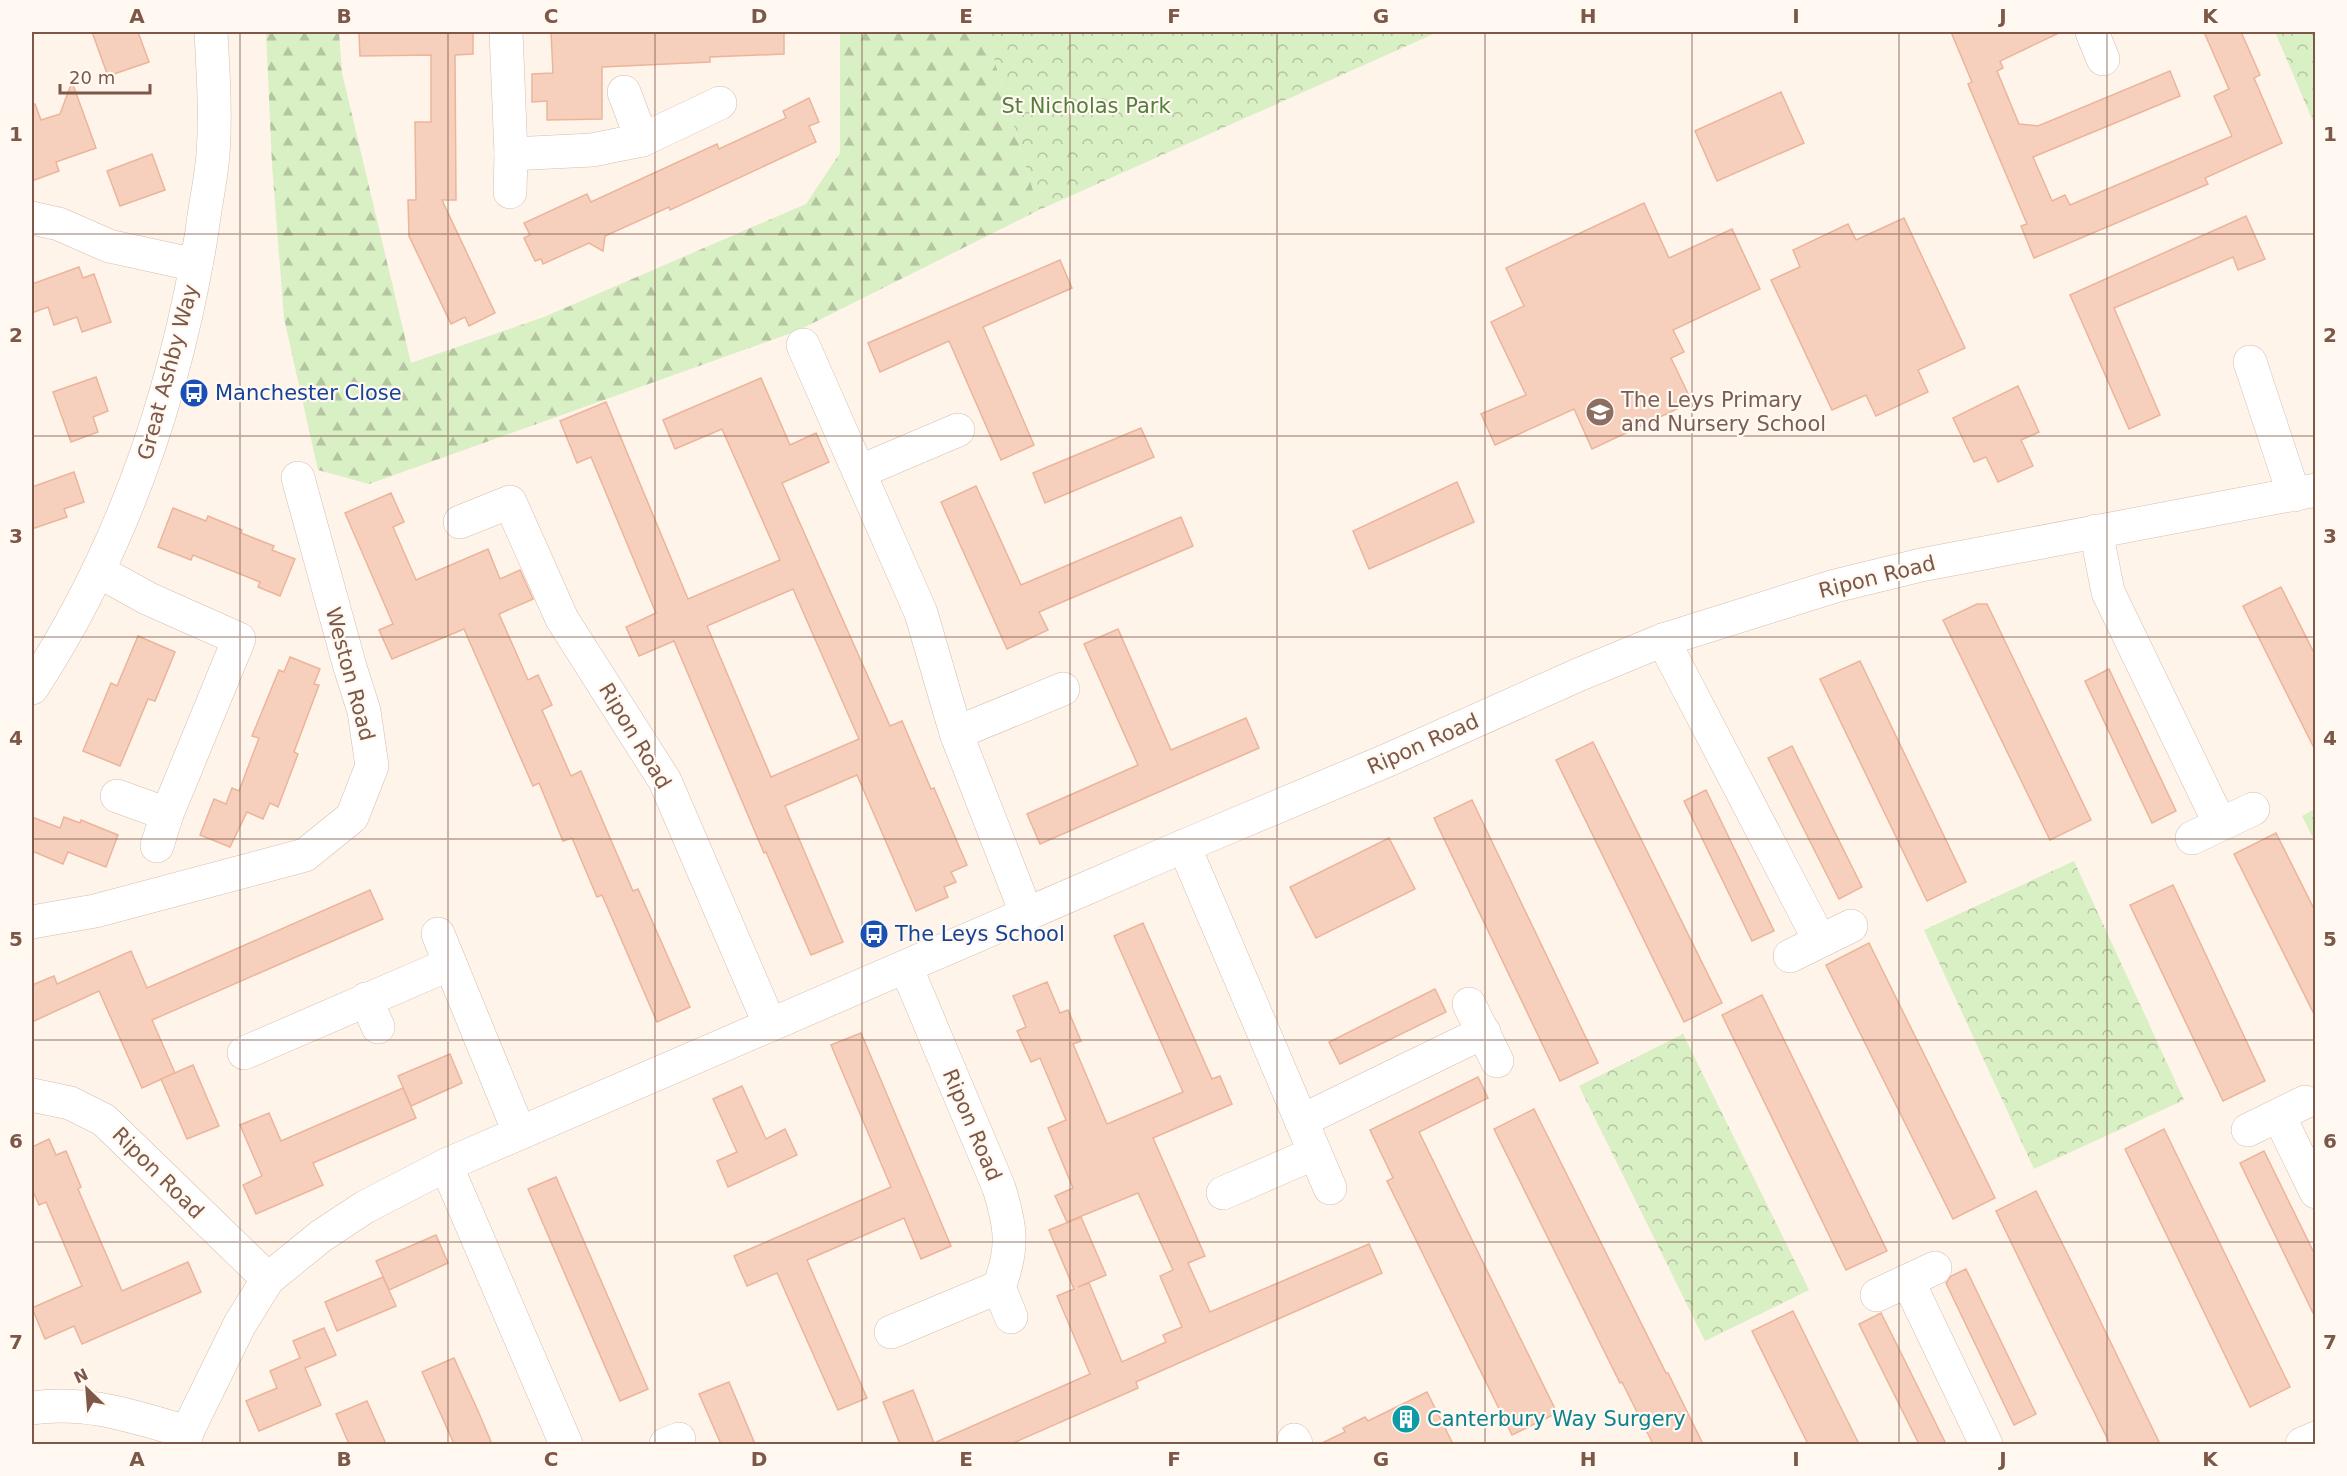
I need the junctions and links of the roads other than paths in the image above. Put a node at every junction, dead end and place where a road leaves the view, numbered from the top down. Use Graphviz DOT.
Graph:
graph roads {
  1 [pos="211,32"];
  2 [pos="506,32"];
  3 [pos="624,92"];
  4 [pos="720,103"];
  5 [pos="642,140"];
  6 [pos="511,154"];
  7 [pos="510,192"];
  8 [pos="32,218"];
  9 [pos="196,265"];
  10 [pos="803,345"];
  11 [pos="2250,362"];
  12 [pos="958,430"];
  13 [pos="859,472"];
  14 [pos="298,478"];
  15 [pos="2305,493"];
  16 [pos="460,522"];
  17 [pos="2096,531"];
  18 [pos="98,571"];
  19 [pos="1663,640"];
  20 [pos="32,688"];
  21 [pos="1063,689"];
  22 [pos="956,733"];
  23 [pos="117,796"];
  24 [pos="2253,809"];
  25 [pos="167,814"];
  26 [pos="157,846"];
  27 [pos="1184,846"];
  28 [pos="1027,915"];
  29 [pos="32,922"];
  30 [pos="1851,926"];
  31 [pos="438,934"];
  32 [pos="1820,941"];
  33 [pos="1790,956"];
  34 [pos="450,964"];
  35 [pos="906,967"];
  36 [pos="1469,1004"];
  37 [pos="770,1024"];
  38 [pos="244,1053"];
  39 [pos="32,1095"];
  40 [pos="1301,1121"];
  41 [pos="2247,1130"];
  42 [pos="519,1132"];
  43 [pos="1315,1153"];
  44 [pos="446,1165"];
  45 [pos="1330,1188"];
  46 [pos="2316,1192"];
  47 [pos="1223,1193"];
  48 [pos="268,1279"];
  49 [pos="999,1287"];
  50 [pos="1877,1295"];
  51 [pos="1011,1317"];
  52 [pos="891,1332"];
  53 [pos="32,1408"];
  54 [pos="186,1438"];
  55 [pos="2316,1438"];
  56 [pos="566,1444"];
  57 [pos="1986,1444"];
  58 [pos="2302,1444"];
  1 -- 9 [label="street, Great Ashby Way"];
  2 -- 6 [label="street"];
  3 -- 5 [label="street"];
  4 -- 5 [label="street"];
  5 -- 6 [label="street"];
  6 -- 7 [label="street"];
  8 -- 9 [label="street"];
  9 -- 18 [label="street, Great Ashby Way"];
  10 -- 13 [label="street"];
  11 -- 15 [label="street, Ripon Road"];
  12 -- 13 [label="street"];
  13 -- 22 [label="street"];
  14 -- 29 [label="street, Weston Road"];
  15 -- 17 [label="street, Ripon Road"];
  16 -- 37 [label="street, Ripon Road"];
  17 -- 19 [label="street, Ripon Road"];
  17 -- 24 [label="street"];
  18 -- 20 [label="street, Great Ashby Way"];
  18 -- 25 [label="street"];
  19 -- 27 [label="street, Ripon Road"];
  19 -- 32 [label="street"];
  21 -- 22 [label="street"];
  22 -- 28 [label="street"];
  23 -- 25 [label="street"];
  25 -- 26 [label="street"];
  27 -- 28 [label="street, Ripon Road"];
  27 -- 40 [label="street"];
  28 -- 35 [label="street, Ripon Road"];
  30 -- 32 [label="street"];
  31 -- 34 [label="street"];
  32 -- 33 [label="street"];
  34 -- 38 [label="street"];
  34 -- 42 [label="street"];
  35 -- 37 [label="street, Ripon Road"];
  35 -- 49 [label="street, Ripon Road"];
  36 -- 40 [label="street"];
  37 -- 42 [label="street, Ripon Road"];
  39 -- 48 [label="street, Ripon Road"];
  40 -- 43 [label="street"];
  41 -- 46 [label="street"];
  42 -- 44 [label="street, Ripon Road"];
  43 -- 45 [label="street"];
  43 -- 47 [label="street"];
  44 -- 48 [label="street, Ripon Road"];
  44 -- 56 [label="street"];
  48 -- 54 [label="street, Ripon Road"];
  49 -- 51 [label="street"];
  49 -- 52 [label="street"];
  50 -- 57 [label="street"];
  53 -- 54 [label="street, Ripon Road"];
  55 -- 58 [label="street"];
}
